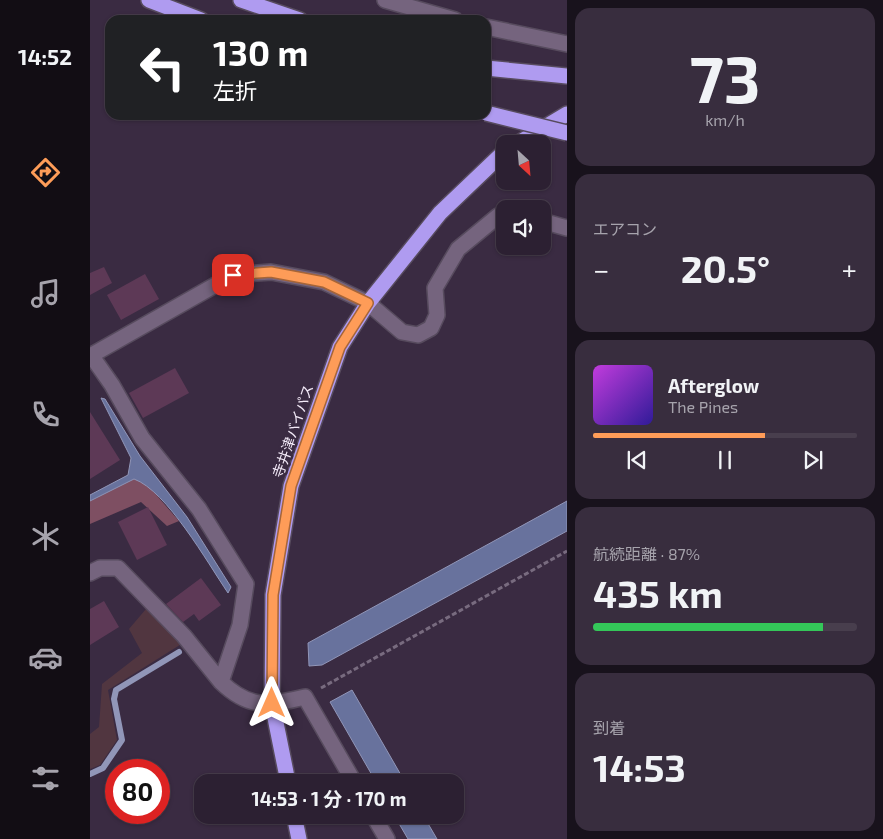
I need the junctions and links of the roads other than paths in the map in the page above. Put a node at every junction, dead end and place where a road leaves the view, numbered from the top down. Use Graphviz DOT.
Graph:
graph roads {
  1 [pos="149,0"];
  2 [pos="241,0"];
  3 [pos="385,0"];
  4 [pos="188,15"];
  5 [pos="285,15"];
  6 [pos="438,15"];
  7 [pos="491,28"];
  8 [pos="567,44"];
  9 [pos="491,68"];
  10 [pos="567,76"];
  11 [pos="491,114"];
  12 [pos="567,114"];
  13 [pos="567,133"];
  14 [pos="532,135"];
  15 [pos="496,160"];
  16 [pos="496,218"];
  17 [pos="551,224"];
  18 [pos="567,228"];
  19 [pos="368,303"];
  20 [pos="90,356"];
  21 [pos="90,573"];
  22 [pos="221,682"];
  23 [pos="272,703"];
  24 [pos="286,774"];
  25 [pos="349,774"];
  26 [pos="296,824"];
  27 [pos="378,824"];
  28 [pos="299,839"];
  29 [pos="387,839"];
  1 -- 4 [label="highway"];
  2 -- 5 [label="highway"];
  3 -- 6 [label="street"];
  7 -- 8 [label="street"];
  9 -- 10 [label="highway"];
  11 -- 13 [label="highway, bridge"];
  12 -- 14 [label="highway"];
  15 -- 19 [label="highway, 寺井津バイパス"];
  16 -- 19 [label="street"];
  17 -- 18 [label="street"];
  19 -- 20 [label="street"];
  19 -- 23 [label="highway, 寺井津バイパス"];
  20 -- 22 [label="street"];
  21 -- 22 [label="street"];
  22 -- 23 [label="street"];
  23 -- 24 [label="highway, 寺井津バイパス"];
  23 -- 25 [label="street"];
  26 -- 28 [label="highway"];
  27 -- 29 [label="street"];
}
